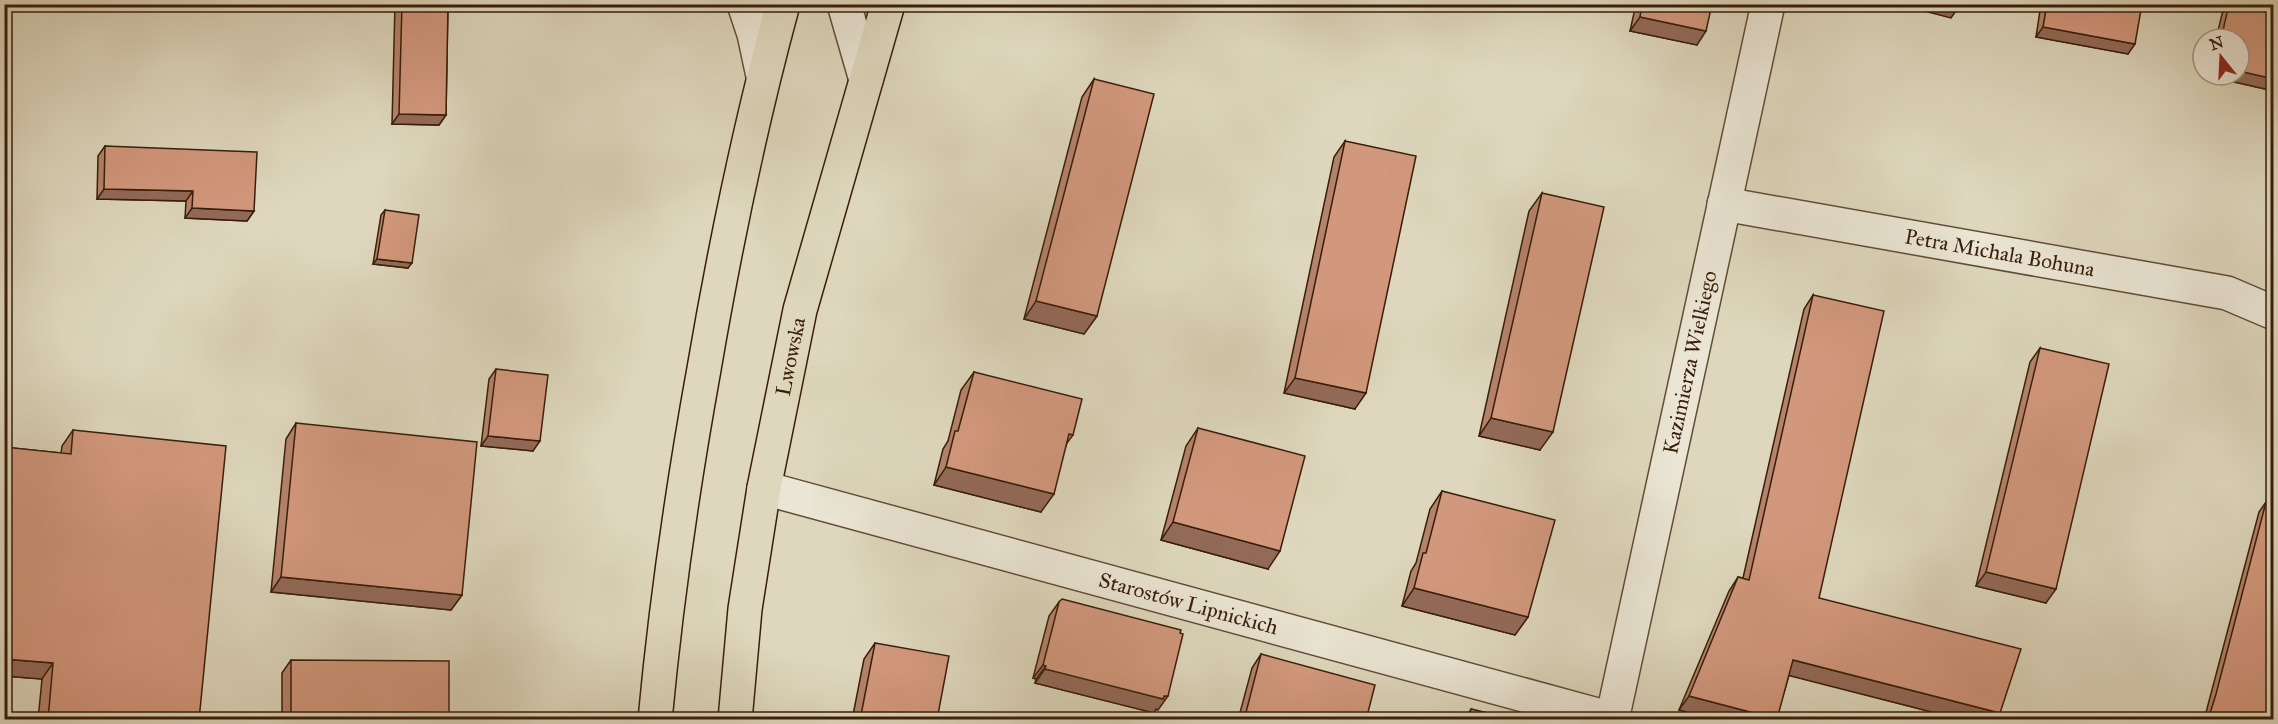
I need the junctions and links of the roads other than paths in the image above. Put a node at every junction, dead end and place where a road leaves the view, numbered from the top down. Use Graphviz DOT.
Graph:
graph roads {
  1 [pos="744,4"];
  2 [pos="783,4"];
  3 [pos="844,4"];
  4 [pos="888,4"];
  5 [pos="1768,4"];
  6 [pos="763,76"];
  7 [pos="866,80"];
  8 [pos="1724,204"];
  9 [pos="2274,313"];
  10 [pos="764,488"];
  11 [pos="1612,719"];
  12 [pos="655,720"];
  13 [pos="735,720"];
  1 -- 6 [label="street"];
  2 -- 6 [label="main road"];
  3 -- 7 [label="street"];
  4 -- 7 [label="main road, Lwowska"];
  5 -- 8 [label="street, Kazimierza Wielkiego"];
  6 -- 12 [label="main road"];
  7 -- 10 [label="main road, Lwowska"];
  8 -- 9 [label="street, Petra Michala Bohuna"];
  8 -- 11 [label="street, Kazimierza Wielkiego"];
  10 -- 11 [label="street, Starostów Lipnickich"];
  10 -- 13 [label="main road, Lwowska"];
}
